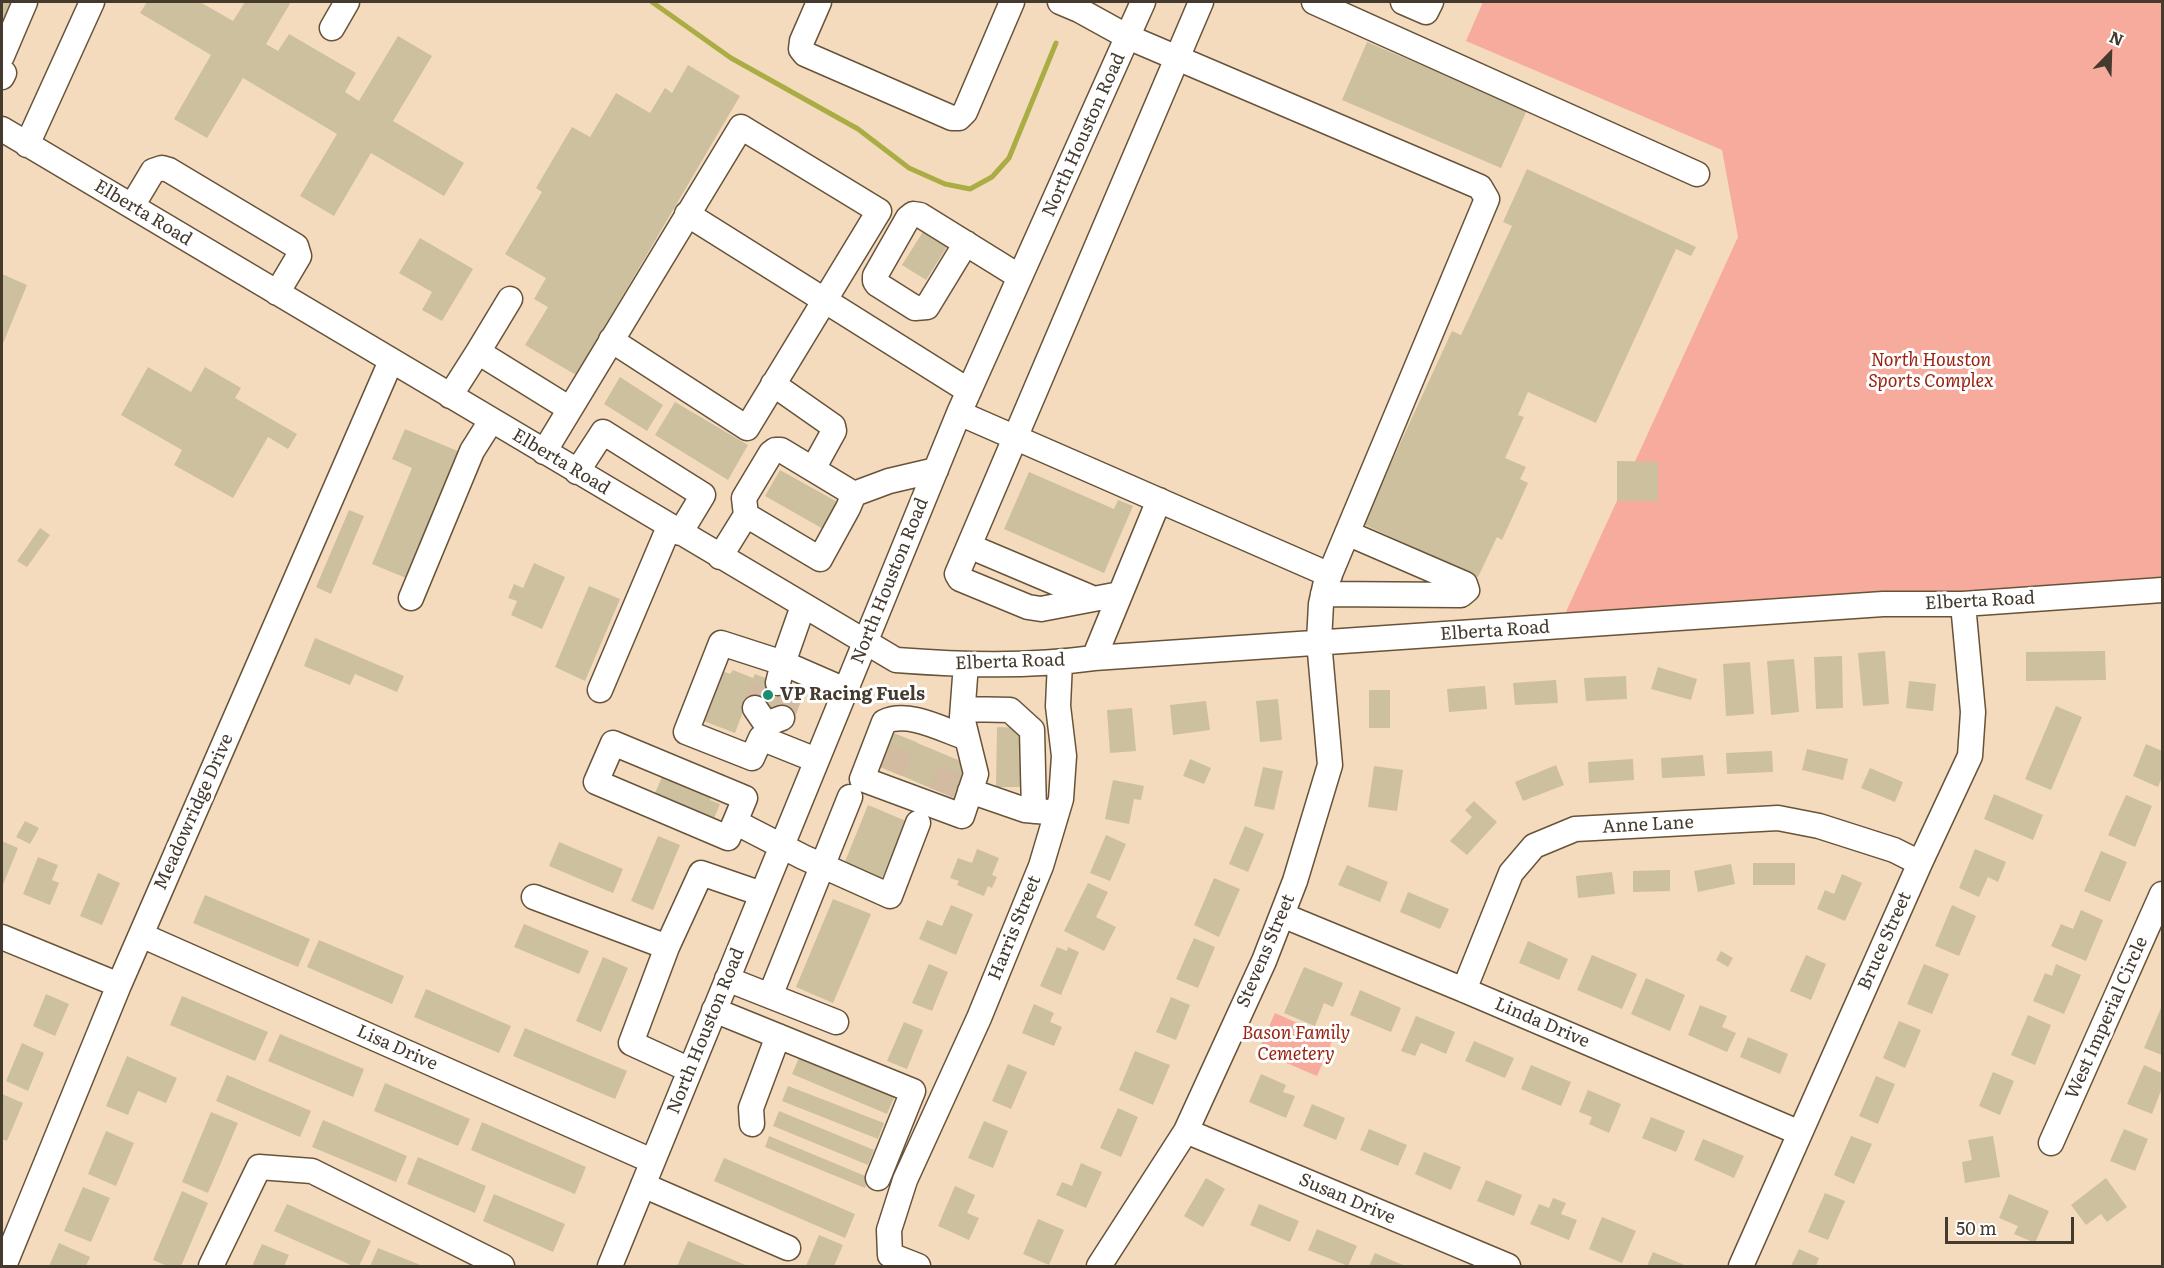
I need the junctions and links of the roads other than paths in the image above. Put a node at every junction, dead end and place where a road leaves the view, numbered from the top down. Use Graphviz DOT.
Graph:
graph roads {
  1 [pos="25,2"];
  2 [pos="92,2"];
  3 [pos="347,2"];
  4 [pos="819,2"];
  5 [pos="1012,2"];
  6 [pos="1060,2"];
  7 [pos="1143,2"];
  8 [pos="1201,2"];
  9 [pos="1314,2"];
  10 [pos="1403,2"];
  11 [pos="1431,2"];
  12 [pos="332,28"];
  13 [pos="1128,37"];
  14 [pos="2,56"];
  15 [pos="1178,58"];
  16 [pos="2,72"];
  17 [pos="2,77"];
  18 [pos="2,129"];
  19 [pos="27,144"];
  20 [pos="1696,174"];
  21 [pos="132,206"];
  22 [pos="687,214"];
  23 [pos="966,243"];
  24 [pos="1020,277"];
  25 [pos="277,293"];
  26 [pos="510,299"];
  27 [pos="825,299"];
  28 [pos="611,340"];
  29 [pos="478,352"];
  30 [pos="391,361"];
  31 [pos="773,384"];
  32 [pos="969,391"];
  33 [pos="450,396"];
  34 [pos="570,409"];
  35 [pos="959,413"];
  36 [pos="492,421"];
  37 [pos="1015,437"];
  38 [pos="544,452"];
  39 [pos="813,470"];
  40 [pos="936,470"];
  41 [pos="577,472"];
  42 [pos="854,494"];
  43 [pos="1159,500"];
  44 [pos="746,515"];
  45 [pos="674,530"];
  46 [pos="1347,533"];
  47 [pos="969,546"];
  48 [pos="720,557"];
  49 [pos="1327,584"];
  50 [pos="2163,590"];
  51 [pos="1120,594"];
  52 [pos="411,598"];
  53 [pos="1092,598"];
  54 [pos="1964,604"];
  55 [pos="802,606"];
  56 [pos="1318,641"];
  57 [pos="864,643"];
  58 [pos="1094,657"];
  59 [pos="1060,662"];
  60 [pos="966,664"];
  61 [pos="781,673"];
  62 [pos="600,690"];
  63 [pos="845,690"];
  64 [pos="963,709"];
  65 [pos="961,744"];
  66 [pos="816,760"];
  67 [pos="970,791"];
  68 [pos="850,797"];
  69 [pos="1046,812"];
  70 [pos="918,823"];
  71 [pos="731,830"];
  72 [pos="781,846"];
  73 [pos="1920,863"];
  74 [pos="822,866"];
  75 [pos="762,894"];
  76 [pos="2163,894"];
  77 [pos="534,897"];
  78 [pos="1282,915"];
  79 [pos="141,935"];
  80 [pos="2,937"];
  81 [pos="667,947"];
  82 [pos="727,978"];
  83 [pos="119,985"];
  84 [pos="1464,990"];
  85 [pos="770,996"];
  86 [pos="714,1010"];
  87 [pos="836,1022"];
  88 [pos="778,1036"];
  89 [pos="690,1070"];
  90 [pos="752,1124"];
  91 [pos="1186,1131"];
  92 [pos="1800,1133"];
  93 [pos="2051,1143"];
  94 [pos="652,1161"];
  95 [pos="878,1178"];
  96 [pos="643,1185"];
  97 [pos="788,1248"];
  98 [pos="4,1266"];
  99 [pos="212,1266"];
  100 [pos="502,1266"];
  101 [pos="609,1266"];
  102 [pos="918,1266"];
  103 [pos="1099,1266"];
  104 [pos="1508,1266"];
  105 [pos="1741,1266"];
  1 -- 14 [label="street"];
  2 -- 19 [label="street"];
  3 -- 12 [label="street"];
  4 -- 5 [label="street"];
  6 -- 13 [label="street"];
  7 -- 13 [label="street, North Houston Road"];
  8 -- 15 [label="street"];
  9 -- 20 [label="street"];
  10 -- 11 [label="street"];
  13 -- 15 [label="street"];
  13 -- 24 [label="street, North Houston Road"];
  15 -- 37 [label="street"];
  15 -- 46 [label="street, Stevens Street"];
  16 -- 17 [label="street"];
  18 -- 19 [label="street, Elberta Road"];
  19 -- 21 [label="street, Elberta Road"];
  21 -- 25 [label="street, Elberta Road"];
  21 -- 25 [label="street"];
  22 -- 27 [label="street"];
  22 -- 27 [label="street"];
  22 -- 28 [label="street"];
  23 -- 24 [label="street"];
  24 -- 32 [label="street, North Houston Road"];
  25 -- 30 [label="street, Elberta Road"];
  26 -- 29 [label="street"];
  27 -- 31 [label="street"];
  27 -- 32 [label="street"];
  28 -- 31 [label="street"];
  28 -- 34 [label="street"];
  29 -- 33 [label="street"];
  29 -- 34 [label="street"];
  30 -- 33 [label="street, Elberta Road"];
  30 -- 79 [label="street, Meadowridge Drive"];
  31 -- 39 [label="street"];
  32 -- 35 [label="street, North Houston Road"];
  33 -- 36 [label="street, Elberta Road"];
  34 -- 38 [label="street"];
  35 -- 37 [label="street"];
  35 -- 40 [label="street, North Houston Road"];
  36 -- 38 [label="street, Elberta Road"];
  36 -- 52 [label="street"];
  37 -- 43 [label="street"];
  37 -- 47 [label="street"];
  38 -- 41 [label="street, Elberta Road"];
  39 -- 42 [label="street"];
  39 -- 44 [label="street"];
  40 -- 42 [label="street"];
  40 -- 57 [label="street, North Houston Road"];
  41 -- 45 [label="street, Elberta Road"];
  41 -- 45 [label="street"];
  42 -- 44 [label="street"];
  43 -- 49 [label="street"];
  43 -- 51 [label="street"];
  44 -- 48 [label="street"];
  45 -- 48 [label="street, Elberta Road"];
  45 -- 62 [label="street"];
  46 -- 49 [label="street, Stevens Street"];
  46 -- 49 [label="street"];
  47 -- 53 [label="street"];
  47 -- 53 [label="street"];
  48 -- 55 [label="street, Elberta Road"];
  49 -- 56 [label="street, Stevens Street"];
  50 -- 54 [label="street, Elberta Road"];
  51 -- 53 [label="street"];
  51 -- 58 [label="street"];
  54 -- 56 [label="street, Elberta Road"];
  54 -- 73 [label="street, Bruce Street"];
  55 -- 57 [label="street, Elberta Road"];
  55 -- 61 [label="street"];
  56 -- 58 [label="street, Elberta Road"];
  56 -- 78 [label="street, Stevens Street"];
  57 -- 60 [label="street, Elberta Road"];
  57 -- 63 [label="street, North Houston Road"];
  58 -- 59 [label="street, Elberta Road"];
  59 -- 60 [label="street, Elberta Road"];
  59 -- 69 [label="street, Harris Street"];
  60 -- 64 [label="street"];
  61 -- 63 [label="street"];
  61 -- 66 [label="street"];
  63 -- 66 [label="street, North Houston Road"];
  64 -- 65 [label="street"];
  64 -- 69 [label="street"];
  65 -- 67 [label="street"];
  65 -- 67 [label="street"];
  66 -- 72 [label="street, North Houston Road"];
  67 -- 69 [label="street"];
  68 -- 74 [label="street"];
  69 -- 102 [label="street, Harris Street"];
  70 -- 74 [label="street"];
  71 -- 71 [label="street"];
  71 -- 72 [label="street"];
  72 -- 74 [label="street"];
  72 -- 75 [label="street, North Houston Road"];
  73 -- 84 [label="street, Anne Lane"];
  73 -- 92 [label="street, Bruce Street"];
  74 -- 85 [label="street"];
  75 -- 81 [label="street"];
  75 -- 82 [label="street, North Houston Road"];
  76 -- 93 [label="street, West Imperial Circle"];
  77 -- 81 [label="street"];
  78 -- 84 [label="street, Linda Drive"];
  78 -- 91 [label="street, Stevens Street"];
  79 -- 83 [label="street, Meadowridge Drive"];
  79 -- 94 [label="street, Lisa Drive"];
  80 -- 83 [label="street"];
  81 -- 89 [label="street"];
  82 -- 85 [label="street"];
  82 -- 86 [label="street, North Houston Road"];
  83 -- 98 [label="street, Meadowridge Drive"];
  84 -- 92 [label="street, Linda Drive"];
  85 -- 87 [label="street"];
  86 -- 88 [label="street"];
  86 -- 89 [label="street, North Houston Road"];
  88 -- 90 [label="street"];
  88 -- 95 [label="street"];
  89 -- 94 [label="street, North Houston Road"];
  91 -- 103 [label="street, Stevens Street"];
  91 -- 104 [label="street, Susan Drive"];
  92 -- 105 [label="street, Bruce Street"];
  94 -- 96 [label="street, North Houston Road"];
  96 -- 97 [label="street"];
  96 -- 101 [label="street, North Houston Road"];
  99 -- 100 [label="street"];
}
